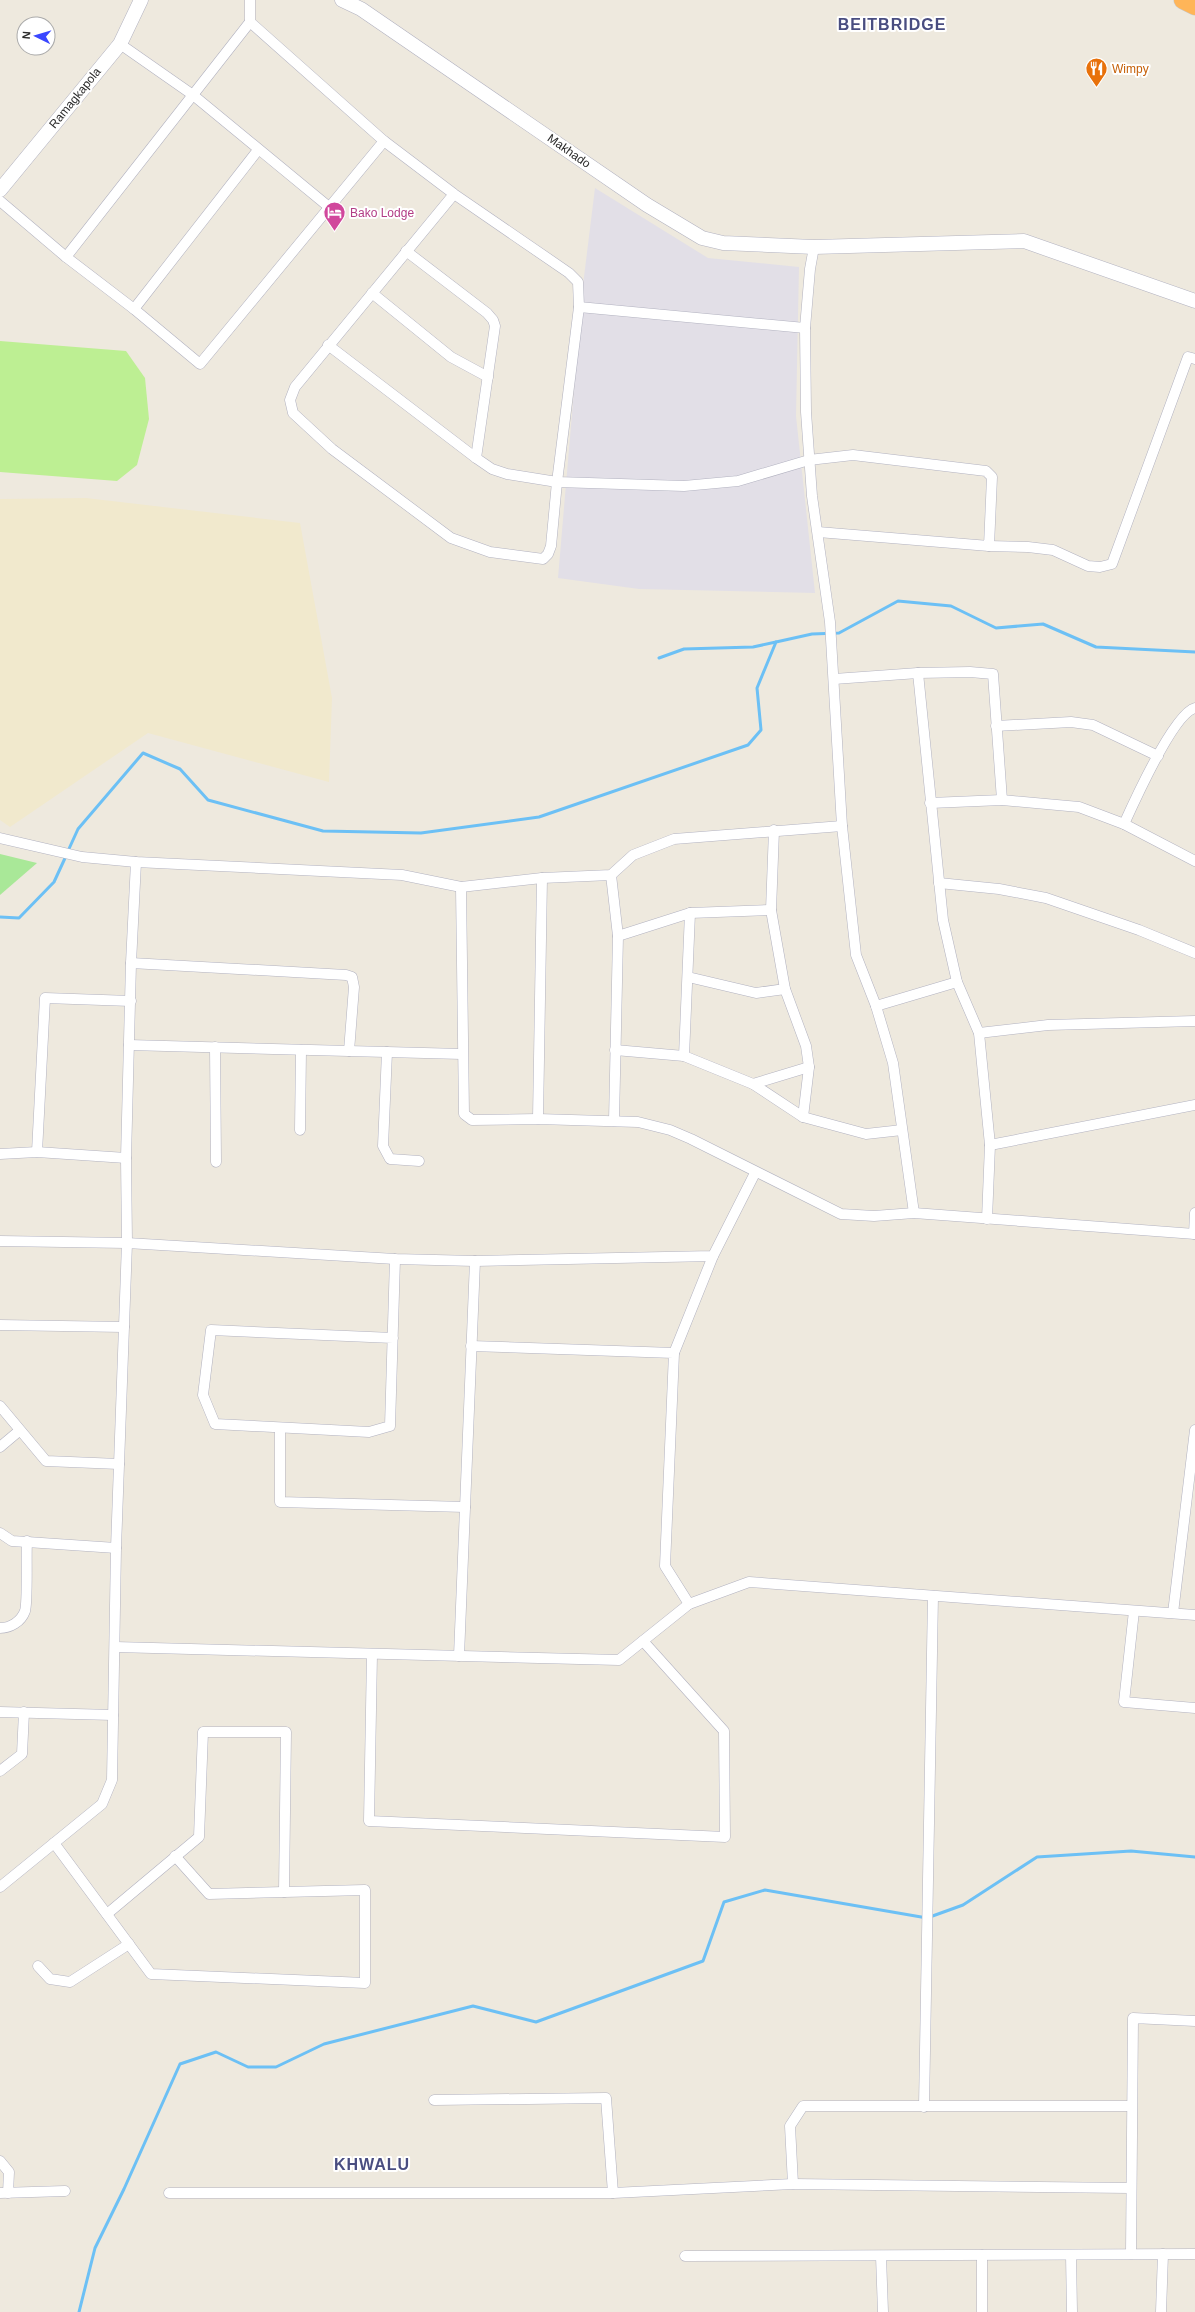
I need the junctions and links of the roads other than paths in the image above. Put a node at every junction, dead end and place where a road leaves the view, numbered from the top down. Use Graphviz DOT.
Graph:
graph roads {
  1 [pos="141,0"];
  2 [pos="250,0"];
  3 [pos="342,0"];
  4 [pos="1183,0"];
  5 [pos="1195,6"];
  6 [pos="250,22"];
  7 [pos="120,44"];
  8 [pos="193,95"];
  9 [pos="384,141"];
  10 [pos="258,150"];
  11 [pos="0,190"];
  12 [pos="454,194"];
  13 [pos="0,201"];
  14 [pos="329,207"];
  15 [pos="814,247"];
  16 [pos="406,251"];
  17 [pos="66,257"];
  18 [pos="372,293"];
  19 [pos="1195,301"];
  20 [pos="579,307"];
  21 [pos="134,308"];
  22 [pos="805,328"];
  23 [pos="328,346"];
  24 [pos="1195,359"];
  25 [pos="488,377"];
  26 [pos="476,458"];
  27 [pos="809,460"];
  28 [pos="556,482"];
  29 [pos="818,532"];
  30 [pos="988,546"];
  31 [pos="918,673"];
  32 [pos="834,679"];
  33 [pos="1195,708"];
  34 [pos="996,726"];
  35 [pos="1158,756"];
  36 [pos="1002,800"];
  37 [pos="930,803"];
  38 [pos="1124,824"];
  39 [pos="842,826"];
  40 [pos="774,830"];
  41 [pos="0,838"];
  42 [pos="1194,860"];
  43 [pos="136,862"];
  44 [pos="611,875"];
  45 [pos="542,878"];
  46 [pos="938,884"];
  47 [pos="461,887"];
  48 [pos="772,910"];
  49 [pos="690,913"];
  50 [pos="618,936"];
  51 [pos="1195,953"];
  52 [pos="131,963"];
  53 [pos="688,977"];
  54 [pos="957,982"];
  55 [pos="785,989"];
  56 [pos="131,1001"];
  57 [pos="876,1006"];
  58 [pos="1195,1021"];
  59 [pos="979,1034"];
  60 [pos="129,1045"];
  61 [pos="215,1047"];
  62 [pos="301,1050"];
  63 [pos="615,1050"];
  64 [pos="349,1051"];
  65 [pos="387,1052"];
  66 [pos="462,1054"];
  67 [pos="684,1056"];
  68 [pos="809,1067"];
  69 [pos="753,1084"];
  70 [pos="1195,1105"];
  71 [pos="803,1116"];
  72 [pos="538,1119"];
  73 [pos="614,1121"];
  74 [pos="300,1130"];
  75 [pos="902,1130"];
  76 [pos="990,1145"];
  77 [pos="37,1152"];
  78 [pos="0,1154"];
  79 [pos="126,1158"];
  80 [pos="419,1161"];
  81 [pos="216,1162"];
  82 [pos="755,1173"];
  83 [pos="914,1213"];
  84 [pos="1195,1213"];
  85 [pos="987,1219"];
  86 [pos="1194,1234"];
  87 [pos="0,1241"];
  88 [pos="127,1243"];
  89 [pos="713,1256"];
  90 [pos="395,1259"];
  91 [pos="475,1261"];
  92 [pos="0,1325"];
  93 [pos="124,1327"];
  94 [pos="393,1338"];
  95 [pos="471,1346"];
  96 [pos="674,1354"];
  97 [pos="0,1406"];
  98 [pos="280,1428"];
  99 [pos="1195,1430"];
  100 [pos="19,1431"];
  101 [pos="0,1447"];
  102 [pos="119,1464"];
  103 [pos="465,1506"];
  104 [pos="0,1533"];
  105 [pos="27,1541"];
  106 [pos="116,1548"];
  107 [pos="933,1596"];
  108 [pos="689,1604"];
  109 [pos="1134,1610"];
  110 [pos="1173,1613"];
  111 [pos="1195,1615"];
  112 [pos="0,1628"];
  113 [pos="643,1641"];
  114 [pos="115,1647"];
  115 [pos="372,1654"];
  116 [pos="459,1656"];
  117 [pos="1195,1708"];
  118 [pos="0,1712"];
  119 [pos="24,1712"];
  120 [pos="113,1715"];
  121 [pos="0,1771"];
  122 [pos="54,1843"];
  123 [pos="175,1856"];
  124 [pos="0,1887"];
  125 [pos="284,1892"];
  126 [pos="107,1914"];
  127 [pos="129,1944"];
  128 [pos="38,1966"];
  129 [pos="1195,2022"];
  130 [pos="434,2100"];
  131 [pos="1131,2106"];
  132 [pos="924,2107"];
  133 [pos="0,2161"];
  134 [pos="793,2184"];
  135 [pos="1130,2188"];
  136 [pos="65,2192"];
  137 [pos="4,2193"];
  138 [pos="169,2193"];
  139 [pos="613,2194"];
  140 [pos="1071,2254"];
  141 [pos="1130,2254"];
  142 [pos="1163,2254"];
  143 [pos="1195,2254"];
  144 [pos="982,2255"];
  145 [pos="685,2256"];
  146 [pos="881,2256"];
  147 [pos="883,2312"];
  148 [pos="982,2312"];
  149 [pos="1072,2312"];
  150 [pos="1161,2312"];
  1 -- 7 [label="street, Ramagkapola"];
  2 -- 6 [label="street"];
  3 -- 15 [label="street, Makhado"];
  4 -- 5 [label="highway"];
  6 -- 8 [label="street"];
  6 -- 9 [label="street"];
  7 -- 8 [label="street"];
  7 -- 11 [label="street, Ramagkapola"];
  8 -- 10 [label="street"];
  8 -- 17 [label="street"];
  9 -- 12 [label="street"];
  9 -- 14 [label="street"];
  10 -- 14 [label="street"];
  10 -- 21 [label="street"];
  12 -- 16 [label="street"];
  12 -- 20 [label="street"];
  13 -- 17 [label="street"];
  14 -- 21 [label="street"];
  15 -- 19 [label="street, Makhado"];
  15 -- 22 [label="street"];
  16 -- 18 [label="street"];
  16 -- 25 [label="street"];
  17 -- 21 [label="street"];
  18 -- 23 [label="street"];
  18 -- 25 [label="street"];
  20 -- 22 [label="street"];
  20 -- 28 [label="street"];
  22 -- 27 [label="street"];
  23 -- 26 [label="street"];
  23 -- 28 [label="street"];
  24 -- 30 [label="street"];
  25 -- 26 [label="street"];
  26 -- 28 [label="street"];
  27 -- 28 [label="street"];
  27 -- 29 [label="street"];
  27 -- 30 [label="street"];
  29 -- 30 [label="street"];
  29 -- 32 [label="street"];
  31 -- 32 [label="street"];
  31 -- 34 [label="street"];
  31 -- 37 [label="street"];
  32 -- 39 [label="street"];
  33 -- 35 [label="street"];
  34 -- 35 [label="street"];
  34 -- 36 [label="street"];
  35 -- 38 [label="street"];
  36 -- 37 [label="street"];
  36 -- 38 [label="street"];
  37 -- 46 [label="street"];
  38 -- 42 [label="street"];
  39 -- 40 [label="street"];
  39 -- 57 [label="street"];
  40 -- 44 [label="street"];
  40 -- 48 [label="street"];
  41 -- 43 [label="street"];
  43 -- 47 [label="street"];
  43 -- 52 [label="street"];
  44 -- 45 [label="street"];
  44 -- 50 [label="street"];
  45 -- 47 [label="street"];
  45 -- 72 [label="street"];
  46 -- 51 [label="street"];
  46 -- 54 [label="street"];
  47 -- 66 [label="street"];
  48 -- 49 [label="street"];
  48 -- 55 [label="street"];
  49 -- 50 [label="street"];
  49 -- 53 [label="street"];
  50 -- 63 [label="street"];
  52 -- 56 [label="street"];
  52 -- 64 [label="street"];
  53 -- 55 [label="street"];
  53 -- 67 [label="street"];
  54 -- 57 [label="street"];
  54 -- 59 [label="street"];
  55 -- 68 [label="street"];
  56 -- 60 [label="street"];
  56 -- 77 [label="street"];
  57 -- 75 [label="street"];
  58 -- 59 [label="street"];
  59 -- 76 [label="street"];
  60 -- 61 [label="street"];
  60 -- 79 [label="street"];
  61 -- 62 [label="street"];
  61 -- 81 [label="street"];
  62 -- 64 [label="street"];
  62 -- 74 [label="street"];
  63 -- 67 [label="street"];
  63 -- 73 [label="street"];
  64 -- 65 [label="street"];
  65 -- 66 [label="street"];
  65 -- 80 [label="street"];
  66 -- 72 [label="street"];
  67 -- 69 [label="street"];
  68 -- 69 [label="street"];
  68 -- 71 [label="street"];
  69 -- 71 [label="street"];
  70 -- 76 [label="street"];
  71 -- 75 [label="street"];
  72 -- 73 [label="street"];
  73 -- 82 [label="street"];
  75 -- 83 [label="street"];
  76 -- 85 [label="street"];
  77 -- 78 [label="street"];
  77 -- 79 [label="street"];
  79 -- 88 [label="street"];
  82 -- 83 [label="street"];
  82 -- 89 [label="street"];
  83 -- 85 [label="street"];
  84 -- 86 [label="street"];
  85 -- 86 [label="street"];
  87 -- 88 [label="street"];
  88 -- 90 [label="street"];
  88 -- 93 [label="street"];
  89 -- 91 [label="street"];
  89 -- 96 [label="street"];
  90 -- 91 [label="street"];
  90 -- 94 [label="street"];
  91 -- 95 [label="street"];
  92 -- 93 [label="street"];
  93 -- 102 [label="street"];
  94 -- 98 [label="street"];
  94 -- 98 [label="street"];
  95 -- 96 [label="street"];
  95 -- 103 [label="street"];
  96 -- 108 [label="street"];
  97 -- 100 [label="street"];
  98 -- 103 [label="street"];
  99 -- 110 [label="street"];
  100 -- 101 [label="street"];
  100 -- 102 [label="street"];
  102 -- 106 [label="street"];
  103 -- 116 [label="street"];
  104 -- 105 [label="street"];
  105 -- 106 [label="street"];
  105 -- 112 [label="street"];
  106 -- 114 [label="street"];
  107 -- 108 [label="street"];
  107 -- 109 [label="street"];
  107 -- 132 [label="street"];
  108 -- 113 [label="street"];
  109 -- 110 [label="street"];
  109 -- 117 [label="street"];
  110 -- 111 [label="street"];
  113 -- 115 [label="street"];
  113 -- 116 [label="street"];
  114 -- 115 [label="street"];
  114 -- 120 [label="street"];
  115 -- 116 [label="street"];
  118 -- 119 [label="street"];
  119 -- 120 [label="street"];
  119 -- 121 [label="street"];
  120 -- 122 [label="street"];
  122 -- 124 [label="street"];
  122 -- 126 [label="street"];
  123 -- 125 [label="street"];
  123 -- 125 [label="street"];
  123 -- 126 [label="street"];
  125 -- 127 [label="street"];
  126 -- 127 [label="street"];
  127 -- 128 [label="street"];
  129 -- 131 [label="street"];
  130 -- 139 [label="street"];
  131 -- 132 [label="street"];
  131 -- 135 [label="street"];
  132 -- 134 [label="street"];
  133 -- 137 [label="street"];
  134 -- 135 [label="street"];
  134 -- 139 [label="street"];
  135 -- 141 [label="street"];
  136 -- 137 [label="street"];
  138 -- 139 [label="street"];
  140 -- 141 [label="street"];
  140 -- 144 [label="street"];
  140 -- 149 [label="street"];
  141 -- 142 [label="street"];
  142 -- 143 [label="street"];
  142 -- 150 [label="street"];
  144 -- 146 [label="street"];
  144 -- 148 [label="street"];
  145 -- 146 [label="street"];
  146 -- 147 [label="street"];
}
